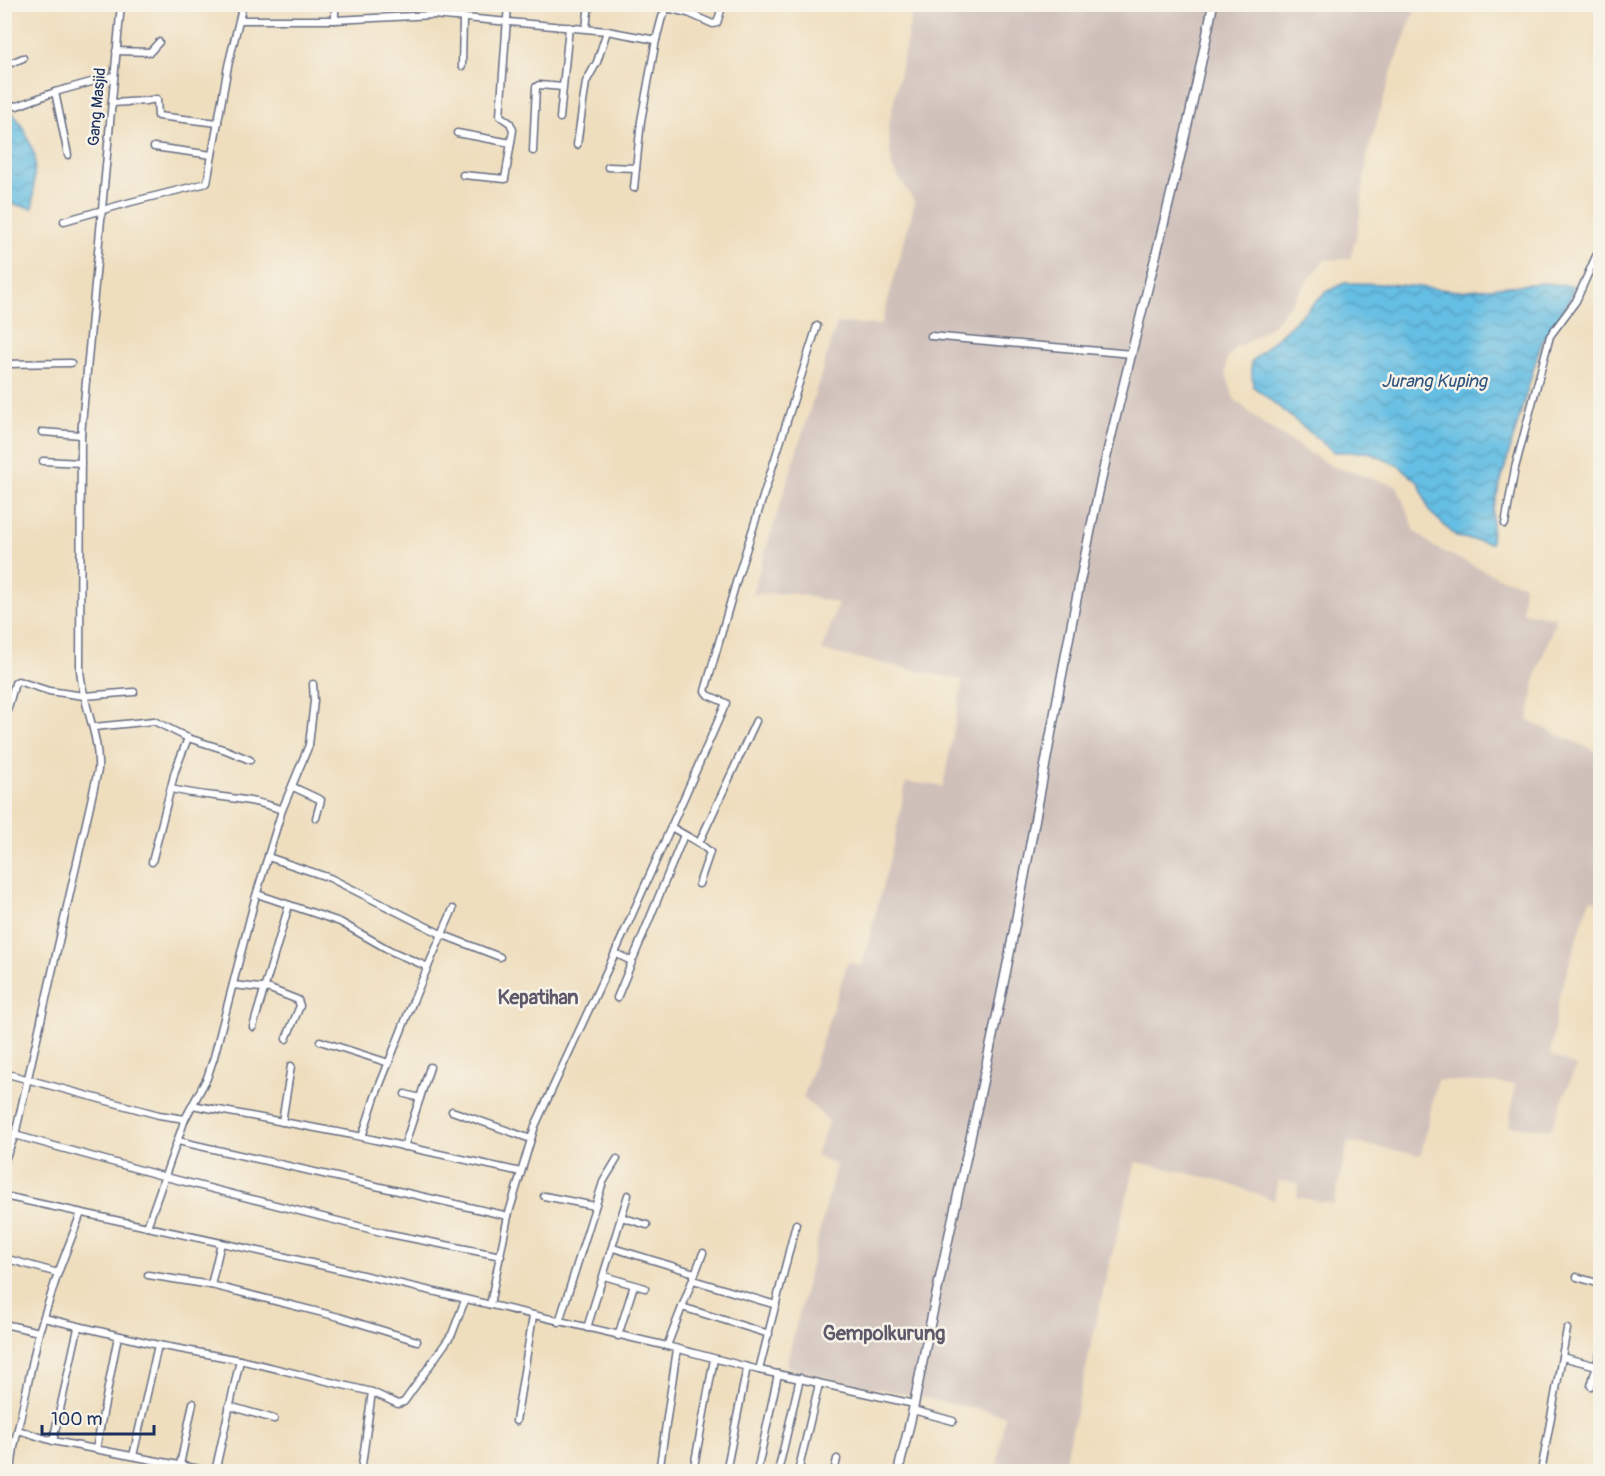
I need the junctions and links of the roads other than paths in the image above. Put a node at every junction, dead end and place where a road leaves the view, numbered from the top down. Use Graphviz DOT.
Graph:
graph roads {
  1 [pos="121,4"];
  2 [pos="243,4"];
  3 [pos="335,4"];
  4 [pos="508,4"];
  5 [pos="589,4"];
  6 [pos="691,4"];
  7 [pos="723,4"];
  8 [pos="1213,4"];
  9 [pos="688,13"];
  10 [pos="462,18"];
  11 [pos="240,20"];
  12 [pos="335,20"];
  13 [pos="506,21"];
  14 [pos="569,27"];
  15 [pos="586,28"];
  16 [pos="607,31"];
  17 [pos="656,40"];
  18 [pos="159,42"];
  19 [pos="116,51"];
  20 [pos="23,58"];
  21 [pos="4,66"];
  22 [pos="462,66"];
  23 [pos="113,76"];
  24 [pos="562,87"];
  25 [pos="55,92"];
  26 [pos="4,100"];
  27 [pos="112,103"];
  28 [pos="560,118"];
  29 [pos="218,123"];
  30 [pos="457,133"];
  31 [pos="511,143"];
  32 [pos="577,145"];
  33 [pos="154,147"];
  34 [pos="533,151"];
  35 [pos="69,155"];
  36 [pos="212,155"];
  37 [pos="608,167"];
  38 [pos="636,168"];
  39 [pos="463,175"];
  40 [pos="634,188"];
  41 [pos="100,214"];
  42 [pos="64,221"];
  43 [pos="1600,247"];
  44 [pos="817,326"];
  45 [pos="931,336"];
  46 [pos="1132,354"];
  47 [pos="71,363"];
  48 [pos="4,364"];
  49 [pos="42,432"];
  50 [pos="81,435"];
  51 [pos="43,461"];
  52 [pos="81,463"];
  53 [pos="1505,524"];
  54 [pos="313,684"];
  55 [pos="134,692"];
  56 [pos="84,696"];
  57 [pos="756,721"];
  58 [pos="4,722"];
  59 [pos="94,727"];
  60 [pos="188,738"];
  61 [pos="250,760"];
  62 [pos="293,787"];
  63 [pos="171,789"];
  64 [pos="282,810"];
  65 [pos="316,818"];
  66 [pos="671,827"];
  67 [pos="684,835"];
  68 [pos="699,843"];
  69 [pos="268,857"];
  70 [pos="152,862"];
  71 [pos="699,884"];
  72 [pos="256,894"];
  73 [pos="289,905"];
  74 [pos="453,909"];
  75 [pos="443,935"];
  76 [pos="615,953"];
  77 [pos="500,957"];
  78 [pos="631,961"];
  79 [pos="428,967"];
  80 [pos="233,985"];
  81 [pos="264,989"];
  82 [pos="617,998"];
  83 [pos="254,1027"];
  84 [pos="286,1039"];
  85 [pos="320,1041"];
  86 [pos="389,1063"];
  87 [pos="291,1066"];
  88 [pos="430,1067"];
  89 [pos="4,1072"];
  90 [pos="28,1078"];
  91 [pos="405,1094"];
  92 [pos="420,1098"];
  93 [pos="192,1105"];
  94 [pos="452,1111"];
  95 [pos="185,1119"];
  96 [pos="282,1122"];
  97 [pos="4,1132"];
  98 [pos="15,1135"];
  99 [pos="362,1137"];
  100 [pos="531,1139"];
  101 [pos="178,1141"];
  102 [pos="404,1147"];
  103 [pos="617,1159"];
  104 [pos="4,1162"];
  105 [pos="521,1172"];
  106 [pos="166,1177"];
  107 [pos="4,1196"];
  108 [pos="544,1196"];
  109 [pos="628,1196"];
  110 [pos="595,1206"];
  111 [pos="81,1213"];
  112 [pos="508,1216"];
  113 [pos="621,1217"];
  114 [pos="796,1224"];
  115 [pos="647,1225"];
  116 [pos="147,1227"];
  117 [pos="222,1243"];
  118 [pos="613,1248"];
  119 [pos="703,1252"];
  120 [pos="501,1256"];
  121 [pos="4,1258"];
  122 [pos="58,1273"];
  123 [pos="148,1275"];
  124 [pos="603,1276"];
  125 [pos="694,1276"];
  126 [pos="1577,1277"];
  127 [pos="1600,1284"];
  128 [pos="634,1285"];
  129 [pos="211,1286"];
  130 [pos="645,1288"];
  131 [pos="465,1300"];
  132 [pos="490,1305"];
  133 [pos="776,1305"];
  134 [pos="682,1306"];
  135 [pos="533,1316"];
  136 [pos="44,1318"];
  137 [pos="559,1322"];
  138 [pos="4,1324"];
  139 [pos="78,1328"];
  140 [pos="587,1328"];
  141 [pos="1567,1329"];
  142 [pos="39,1332"];
  143 [pos="769,1334"];
  144 [pos="118,1336"];
  145 [pos="618,1336"];
  146 [pos="417,1341"];
  147 [pos="158,1345"];
  148 [pos="667,1346"];
  149 [pos="677,1349"];
  150 [pos="1600,1353"];
  151 [pos="1562,1357"];
  152 [pos="714,1359"];
  153 [pos="240,1360"];
  154 [pos="1597,1366"];
  155 [pos="747,1367"];
  156 [pos="759,1370"];
  157 [pos="778,1374"];
  158 [pos="800,1378"];
  159 [pos="819,1384"];
  160 [pos="1591,1386"];
  161 [pos="372,1392"];
  162 [pos="193,1403"];
  163 [pos="229,1406"];
  164 [pos="914,1407"];
  165 [pos="274,1419"];
  166 [pos="516,1421"];
  167 [pos="953,1421"];
  168 [pos="18,1430"];
  169 [pos="53,1441"];
  170 [pos="96,1449"];
  171 [pos="133,1456"];
  172 [pos="837,1459"];
  173 [pos="180,1465"];
  174 [pos="11,1472"];
  175 [pos="215,1472"];
  176 [pos="361,1472"];
  177 [pos="659,1472"];
  178 [pos="693,1472"];
  179 [pos="726,1472"];
  180 [pos="757,1472"];
  181 [pos="778,1472"];
  182 [pos="798,1472"];
  183 [pos="834,1472"];
  184 [pos="898,1472"];
  185 [pos="1541,1472"];
  1 -- 19 [label="street, Gang Masjid"];
  2 -- 11 [label="street"];
  3 -- 12 [label="street"];
  4 -- 13 [label="street"];
  5 -- 15 [label="street"];
  6 -- 9 [label="street"];
  7 -- 9 [label="street"];
  8 -- 46 [label="street"];
  9 -- 17 [label="street"];
  10 -- 12 [label="street"];
  10 -- 13 [label="street"];
  10 -- 22 [label="street"];
  11 -- 12 [label="street"];
  11 -- 29 [label="street"];
  13 -- 14 [label="street"];
  13 -- 31 [label="street"];
  14 -- 15 [label="street"];
  14 -- 24 [label="street"];
  15 -- 16 [label="street"];
  16 -- 17 [label="street"];
  16 -- 32 [label="street"];
  17 -- 38 [label="street"];
  18 -- 19 [label="street"];
  19 -- 23 [label="street, Gang Masjid"];
  20 -- 21 [label="street"];
  23 -- 25 [label="street"];
  23 -- 27 [label="street, Gang Masjid"];
  24 -- 28 [label="street"];
  24 -- 34 [label="street"];
  25 -- 26 [label="street"];
  25 -- 35 [label="street"];
  27 -- 29 [label="street"];
  27 -- 41 [label="street, Gang Masjid"];
  29 -- 36 [label="street"];
  30 -- 31 [label="street"];
  31 -- 39 [label="street"];
  33 -- 36 [label="street"];
  36 -- 41 [label="street"];
  37 -- 38 [label="street"];
  38 -- 40 [label="street"];
  41 -- 42 [label="street"];
  41 -- 50 [label="street, Gang Masjid"];
  43 -- 53 [label="street"];
  44 -- 66 [label="street"];
  45 -- 46 [label="street"];
  46 -- 164 [label="street"];
  47 -- 48 [label="street"];
  49 -- 50 [label="street"];
  50 -- 52 [label="street, Gang Masjid"];
  51 -- 52 [label="street"];
  52 -- 56 [label="street, Gang Masjid"];
  54 -- 62 [label="street"];
  55 -- 56 [label="street"];
  56 -- 58 [label="street"];
  56 -- 59 [label="street, Gang Masjid"];
  57 -- 68 [label="street"];
  59 -- 60 [label="street"];
  59 -- 90 [label="street, Gang Masjid"];
  60 -- 61 [label="street"];
  60 -- 63 [label="street"];
  62 -- 64 [label="street"];
  62 -- 65 [label="street"];
  63 -- 64 [label="street"];
  63 -- 70 [label="street"];
  64 -- 69 [label="street"];
  66 -- 67 [label="street"];
  66 -- 76 [label="street"];
  67 -- 68 [label="street"];
  67 -- 78 [label="street"];
  68 -- 71 [label="street"];
  69 -- 72 [label="street"];
  69 -- 75 [label="street"];
  72 -- 73 [label="street"];
  72 -- 80 [label="street"];
  73 -- 79 [label="street"];
  73 -- 81 [label="street"];
  74 -- 75 [label="street"];
  75 -- 77 [label="street"];
  75 -- 79 [label="street"];
  76 -- 78 [label="street"];
  76 -- 100 [label="street"];
  78 -- 82 [label="street"];
  79 -- 86 [label="street"];
  80 -- 81 [label="street"];
  80 -- 93 [label="street"];
  81 -- 83 [label="street"];
  81 -- 84 [label="street"];
  85 -- 86 [label="street"];
  86 -- 99 [label="street"];
  87 -- 96 [label="street"];
  88 -- 92 [label="street"];
  89 -- 90 [label="street"];
  90 -- 95 [label="street"];
  90 -- 98 [label="street, Gang Masjid"];
  91 -- 92 [label="street"];
  92 -- 102 [label="street"];
  93 -- 95 [label="street"];
  93 -- 96 [label="street"];
  94 -- 100 [label="street"];
  95 -- 101 [label="street"];
  96 -- 99 [label="street"];
  97 -- 98 [label="street"];
  98 -- 104 [label="street, Gang Masjid"];
  98 -- 106 [label="street"];
  99 -- 102 [label="street"];
  100 -- 105 [label="street"];
  101 -- 106 [label="street"];
  101 -- 112 [label="street"];
  102 -- 105 [label="street"];
  103 -- 110 [label="street"];
  105 -- 112 [label="street"];
  106 -- 116 [label="street"];
  106 -- 120 [label="street"];
  107 -- 111 [label="street"];
  108 -- 110 [label="street"];
  109 -- 113 [label="street"];
  110 -- 137 [label="street"];
  111 -- 116 [label="street"];
  111 -- 122 [label="street"];
  112 -- 120 [label="street"];
  113 -- 115 [label="street"];
  113 -- 118 [label="street"];
  114 -- 133 [label="street"];
  116 -- 117 [label="street"];
  117 -- 129 [label="street"];
  117 -- 131 [label="street"];
  118 -- 124 [label="street"];
  118 -- 125 [label="street"];
  119 -- 125 [label="street"];
  120 -- 132 [label="street"];
  121 -- 122 [label="street"];
  122 -- 136 [label="street"];
  123 -- 129 [label="street"];
  124 -- 128 [label="street"];
  124 -- 140 [label="street"];
  125 -- 133 [label="street"];
  125 -- 134 [label="street"];
  126 -- 127 [label="street"];
  128 -- 130 [label="street"];
  128 -- 145 [label="street"];
  129 -- 146 [label="street"];
  131 -- 132 [label="street"];
  131 -- 161 [label="street"];
  132 -- 135 [label="street"];
  133 -- 143 [label="street"];
  134 -- 143 [label="street"];
  134 -- 148 [label="street"];
  135 -- 137 [label="street"];
  135 -- 166 [label="street"];
  136 -- 139 [label="street"];
  136 -- 142 [label="street"];
  137 -- 140 [label="street"];
  138 -- 142 [label="street"];
  139 -- 144 [label="street"];
  139 -- 169 [label="street"];
  140 -- 145 [label="street"];
  141 -- 151 [label="street"];
  142 -- 168 [label="street"];
  143 -- 156 [label="street"];
  144 -- 147 [label="street"];
  144 -- 170 [label="street"];
  145 -- 148 [label="street"];
  147 -- 153 [label="street"];
  147 -- 171 [label="street"];
  148 -- 149 [label="street"];
  149 -- 152 [label="street"];
  149 -- 177 [label="street"];
  150 -- 154 [label="street"];
  151 -- 154 [label="street"];
  151 -- 185 [label="street"];
  152 -- 155 [label="street"];
  152 -- 178 [label="street"];
  153 -- 161 [label="street"];
  153 -- 163 [label="street"];
  154 -- 160 [label="street"];
  155 -- 156 [label="street"];
  155 -- 179 [label="street"];
  156 -- 157 [label="street"];
  157 -- 158 [label="street"];
  157 -- 180 [label="street"];
  158 -- 159 [label="street"];
  158 -- 181 [label="street"];
  159 -- 164 [label="street"];
  159 -- 182 [label="street"];
  161 -- 176 [label="street"];
  162 -- 173 [label="street"];
  163 -- 165 [label="street"];
  163 -- 175 [label="street"];
  164 -- 167 [label="street"];
  164 -- 184 [label="street"];
  168 -- 169 [label="street"];
  168 -- 174 [label="street"];
  169 -- 170 [label="street"];
  170 -- 171 [label="street"];
  171 -- 173 [label="street"];
  172 -- 183 [label="street"];
  173 -- 175 [label="street"];
}
